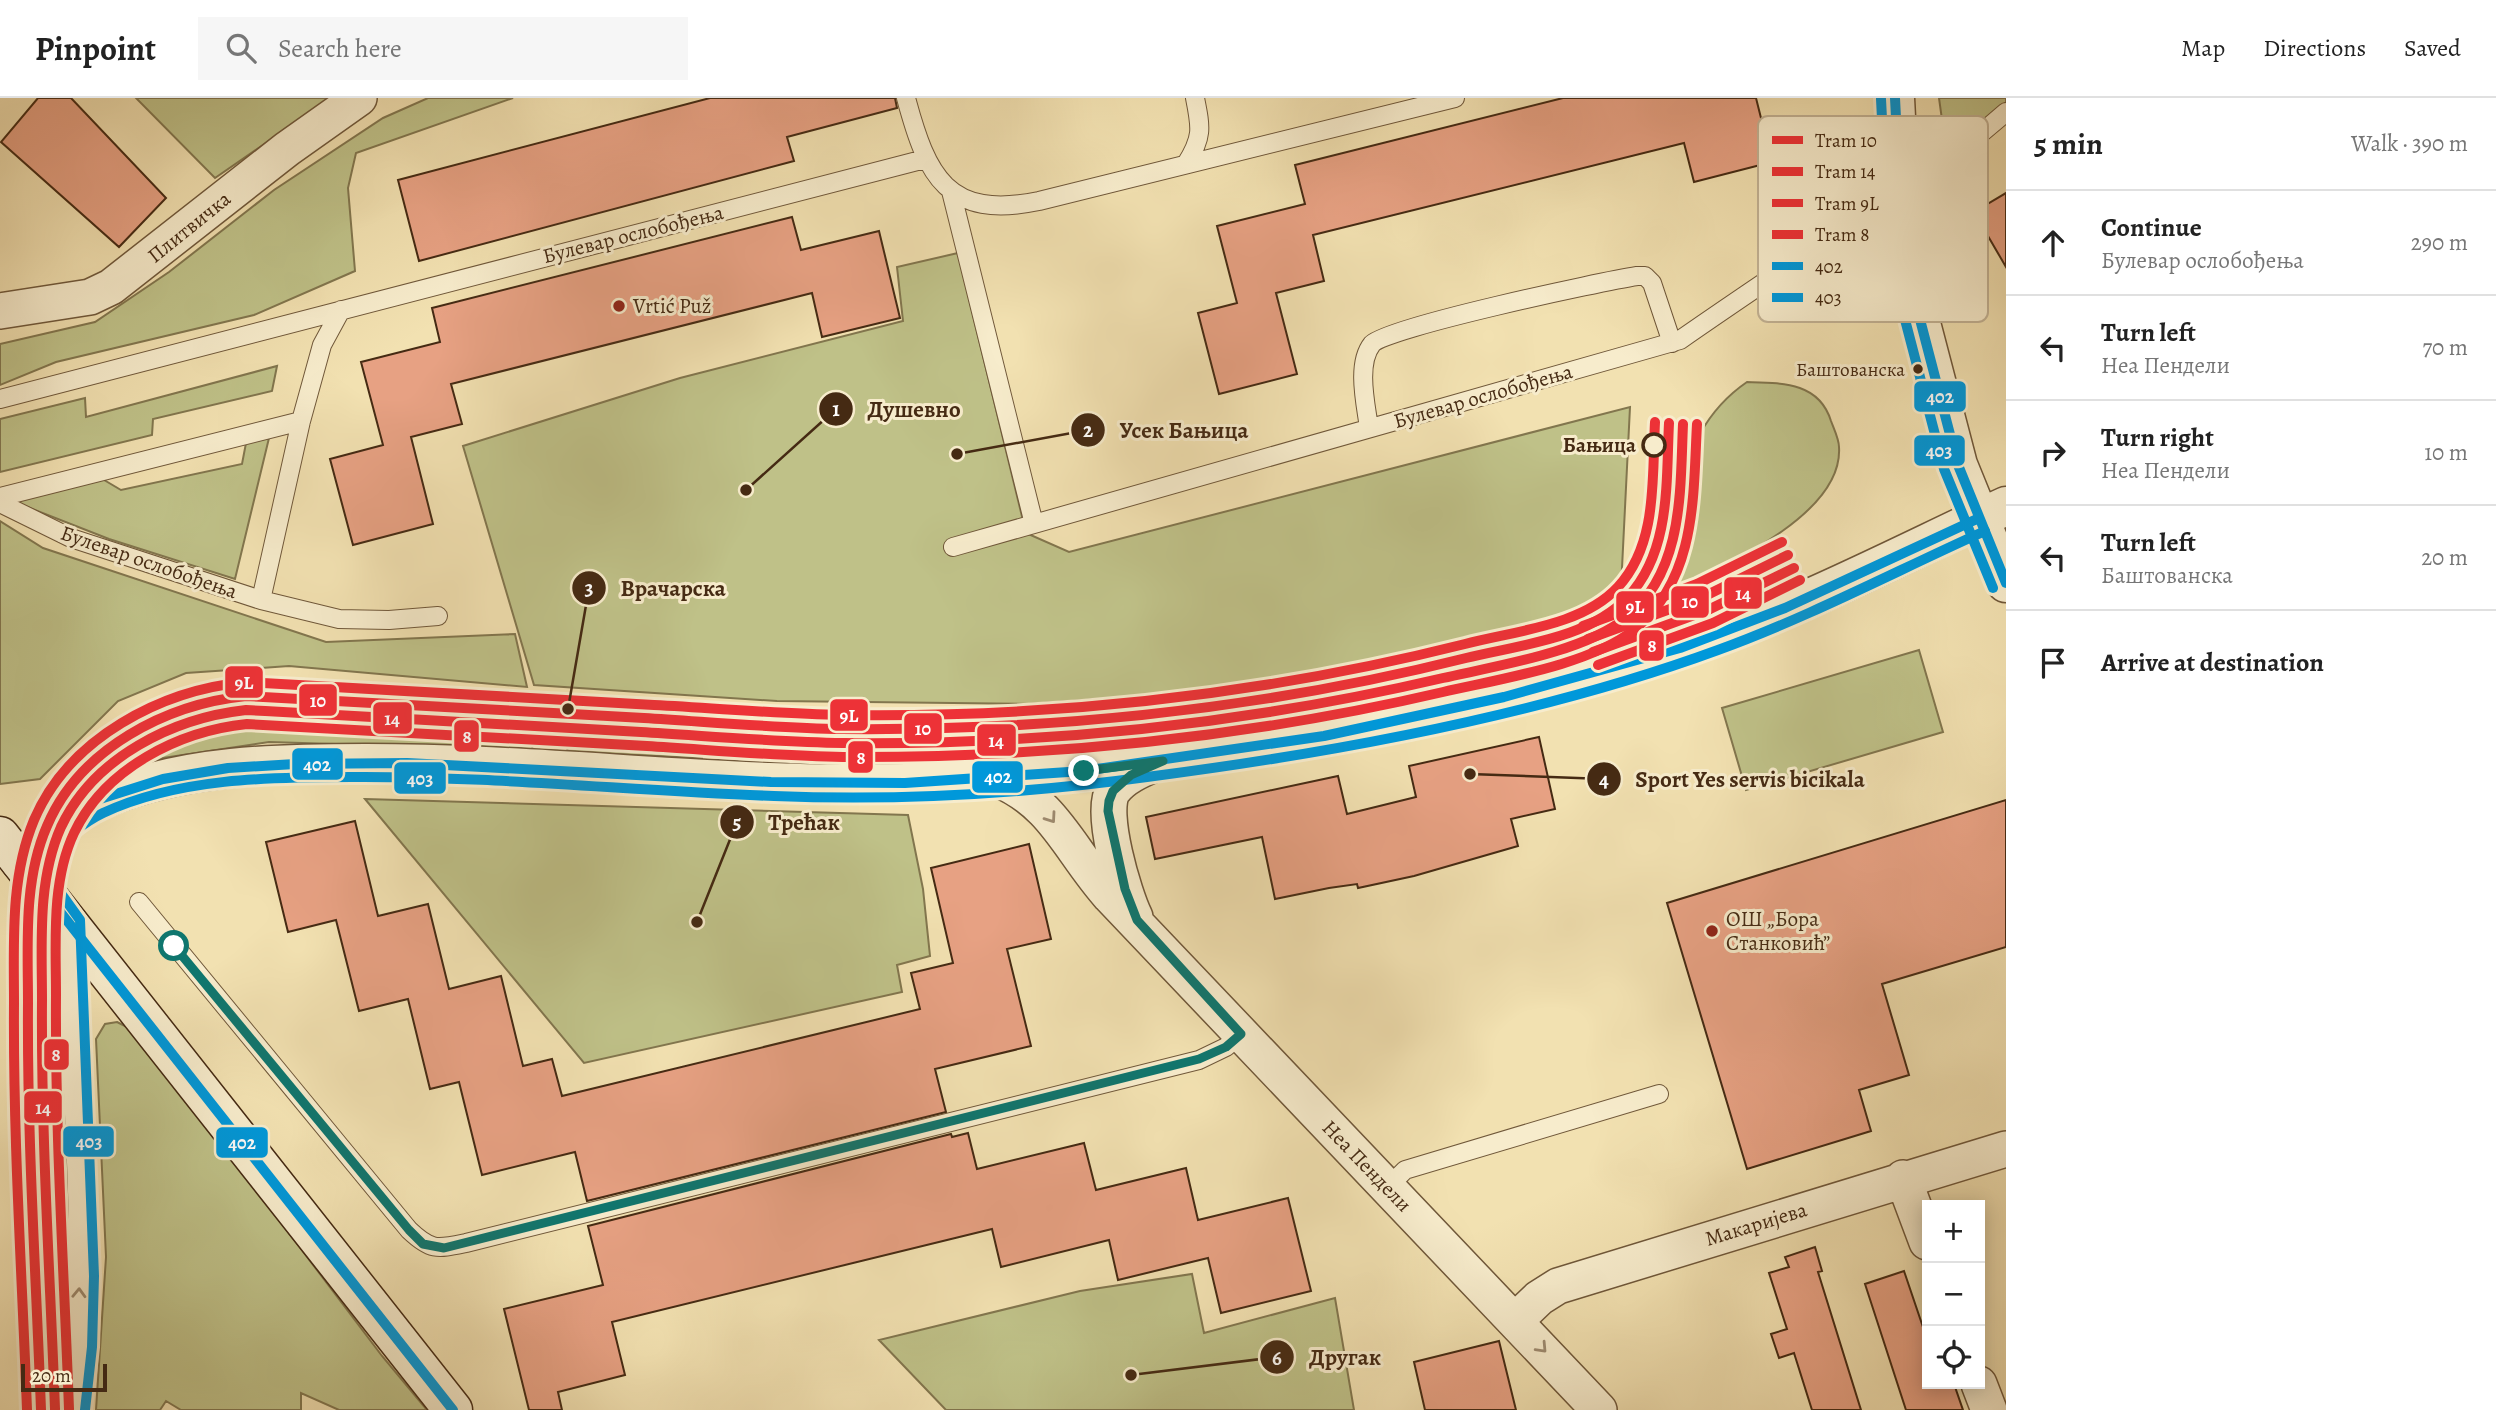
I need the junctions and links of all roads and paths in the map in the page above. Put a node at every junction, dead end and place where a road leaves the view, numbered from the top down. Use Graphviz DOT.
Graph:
graph roads {
  1 [pos="359,98"];
  2 [pos="906,98"];
  3 [pos="1195,98"];
  4 [pos="1455,98"];
  5 [pos="1895,98"];
  6 [pos="2006,112"];
  7 [pos="1896,116"];
  8 [pos="1988,128"];
  9 [pos="925,159"];
  10 [pos="1186,164"];
  11 [pos="951,191"];
  12 [pos="1758,286"];
  13 [pos="341,310"];
  14 [pos="0,311"];
  15 [pos="1920,322"];
  16 [pos="1672,343"];
  17 [pos="0,399"];
  18 [pos="301,421"];
  19 [pos="1369,428"];
  20 [pos="0,497"];
  21 [pos="0,503"];
  22 [pos="1992,512"];
  23 [pos="1034,524"];
  24 [pos="953,547"];
  25 [pos="2006,583"];
  26 [pos="261,600"];
  27 [pos="438,616"];
  28 [pos="1163,761"];
  29 [pos="997,779"];
  30 [pos="18,858"];
  31 [pos="139,902"];
  32 [pos="1137,920"];
  33 [pos="66,921"];
  34 [pos="1241,1034"];
  35 [pos="1659,1094"];
  36 [pos="2006,1149"];
  37 [pos="1903,1178"];
  38 [pos="1393,1193"];
  39 [pos="1922,1229"];
  40 [pos="1516,1320"];
  41 [pos="1981,1389"];
  42 [pos="41,1410"];
  43 [pos="71,1410"];
  44 [pos="453,1410"];
  45 [pos="1599,1410"];
  46 [pos="1989,1410"];
  1 -- 14 [label="street, Плитвичка"];
  2 -- 9 [label="lane"];
  3 -- 10 [label="lane"];
  4 -- 10 [label="lane"];
  5 -- 7 [label="street"];
  6 -- 8 [label="lane, Булевар ослобођења"];
  9 -- 11 [label="lane"];
  9 -- 13 [label="lane, Булевар ослобођења"];
  10 -- 11 [label="lane"];
  11 -- 23 [label="lane"];
  12 -- 16 [label="lane, Булевар ослобођења"];
  13 -- 17 [label="lane, Булевар ослобођења"];
  13 -- 18 [label="lane, Булевар ослобођења"];
  15 -- 22 [label="street"];
  16 -- 19 [label="lane, Булевар ослобођења"];
  16 -- 19 [label="lane"];
  18 -- 20 [label="lane"];
  18 -- 26 [label="lane, Булевар ослобођења"];
  19 -- 23 [label="lane, Булевар ослобођења"];
  21 -- 26 [label="lane, Булевар ослобођења"];
  22 -- 25 [label="street"];
  22 -- 28 [label="street"];
  23 -- 24 [label="lane, Булевар ослобођења"];
  26 -- 27 [label="lane, Булевар ослобођења"];
  28 -- 29 [label="street"];
  28 -- 32 [label="street, Неа Пендели"];
  29 -- 30 [label="street"];
  29 -- 32 [label="street, Неа Пендели, one-way"];
  30 -- 33 [label="street"];
  30 -- 42 [label="lane"];
  31 -- 34 [label="lane"];
  32 -- 34 [label="street, Неа Пендели"];
  43 -- 33 [label="lane, one-way"];
  33 -- 44 [label="street"];
  34 -- 38 [label="street, Неа Пендели"];
  35 -- 38 [label="lane"];
  36 -- 37 [label="street, Макаријева"];
  37 -- 39 [label="street"];
  37 -- 40 [label="street, Макаријева"];
  38 -- 40 [label="street, Неа Пендели"];
  40 -- 45 [label="street, Неа Пендели, one-way"];
  41 -- 46 [label="street"];
}
